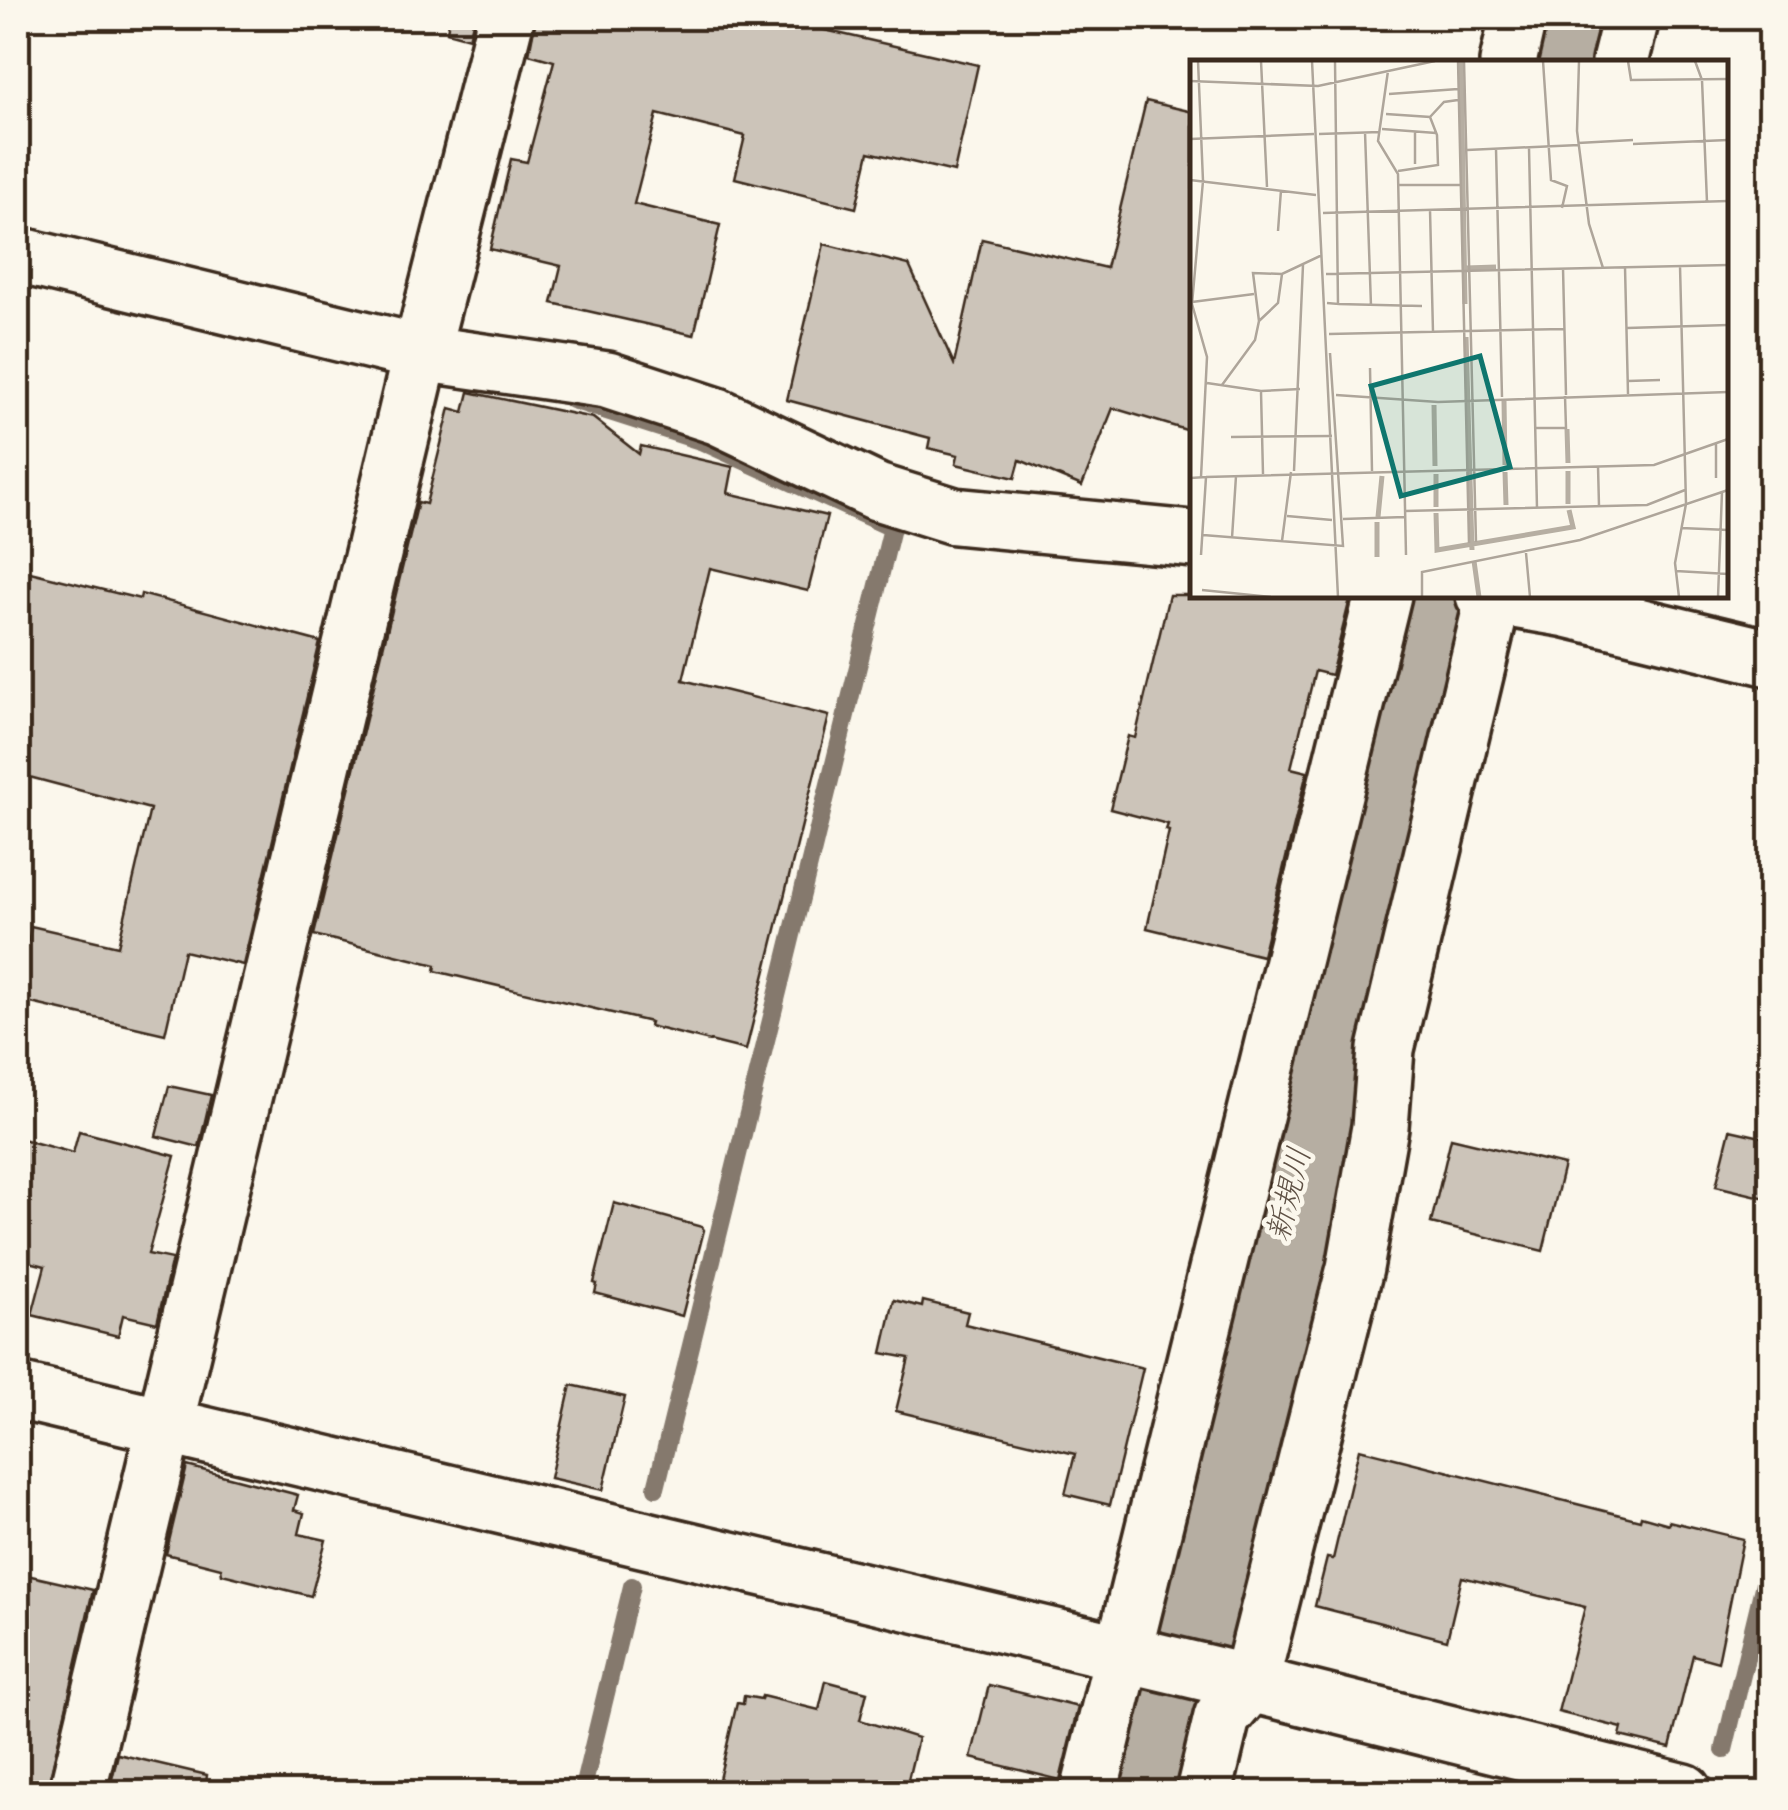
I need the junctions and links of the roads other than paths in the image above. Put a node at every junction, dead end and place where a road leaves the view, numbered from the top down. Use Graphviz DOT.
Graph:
graph roads {
  1 [pos="506,18"];
  2 [pos="1518,18"];
  3 [pos="1631,18"];
  4 [pos="1508,60"];
  5 [pos="1620,60"];
  6 [pos="18,255"];
  7 [pos="421,353"];
  8 [pos="1190,538"];
  9 [pos="1382,598"];
  10 [pos="1491,598"];
  11 [pos="1503,598"];
  12 [pos="1770,658"];
  13 [pos="18,1391"];
  14 [pos="166,1427"];
  15 [pos="1130,1655"];
  16 [pos="1232,1680"];
  17 [pos="77,1792"];
  18 [pos="1089,1792"];
  19 [pos="1204,1792"];
  20 [pos="1684,1792"];
  1 -- 7 [label="street"];
  2 -- 4 [label="street"];
  3 -- 5 [label="street"];
  6 -- 7 [label="street"];
  7 -- 8 [label="street"];
  7 -- 14 [label="street"];
  9 -- 15 [label="street"];
  10 -- 16 [label="street"];
  11 -- 12 [label="street"];
  13 -- 14 [label="street"];
  14 -- 15 [label="street"];
  14 -- 17 [label="street"];
  15 -- 16 [label="street"];
  15 -- 18 [label="street"];
  16 -- 19 [label="street"];
  16 -- 20 [label="street"];
}
